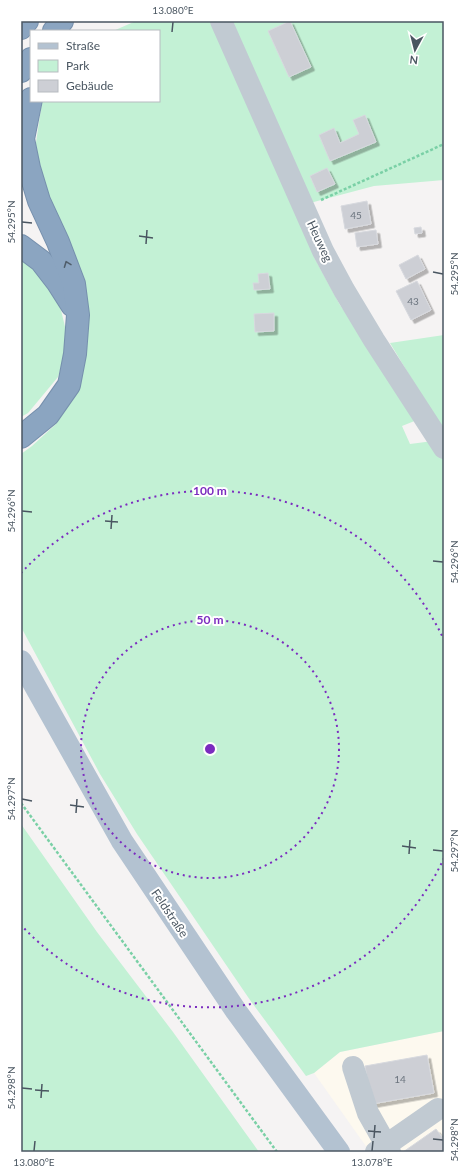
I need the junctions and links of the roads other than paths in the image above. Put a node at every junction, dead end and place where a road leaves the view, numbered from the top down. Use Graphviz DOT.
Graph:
graph roads {
  1 [pos="27,21"];
  2 [pos="62,21"];
  3 [pos="221,21"];
  4 [pos="21,28"];
  5 [pos="55,30"];
  6 [pos="30,60"];
  7 [pos="21,71"];
  8 [pos="30,102"];
  9 [pos="21,246"];
  10 [pos="78,315"];
  11 [pos="21,437"];
  12 [pos="444,448"];
  13 [pos="24,675"];
  14 [pos="353,1067"];
  15 [pos="438,1109"];
  16 [pos="384,1150"];
  17 [pos="339,1152"];
  1 -- 4 [label="highway"];
  2 -- 5 [label="highway"];
  3 -- 12 [label="street, Heuweg"];
  6 -- 7 [label="highway"];
  10 -- 8 [label="highway, one-way"];
  9 -- 10 [label="highway"];
  10 -- 11 [label="highway"];
  13 -- 17 [label="main road, Feldstraße"];
  14 -- 16 [label="street"];
  15 -- 16 [label="street"];
}
